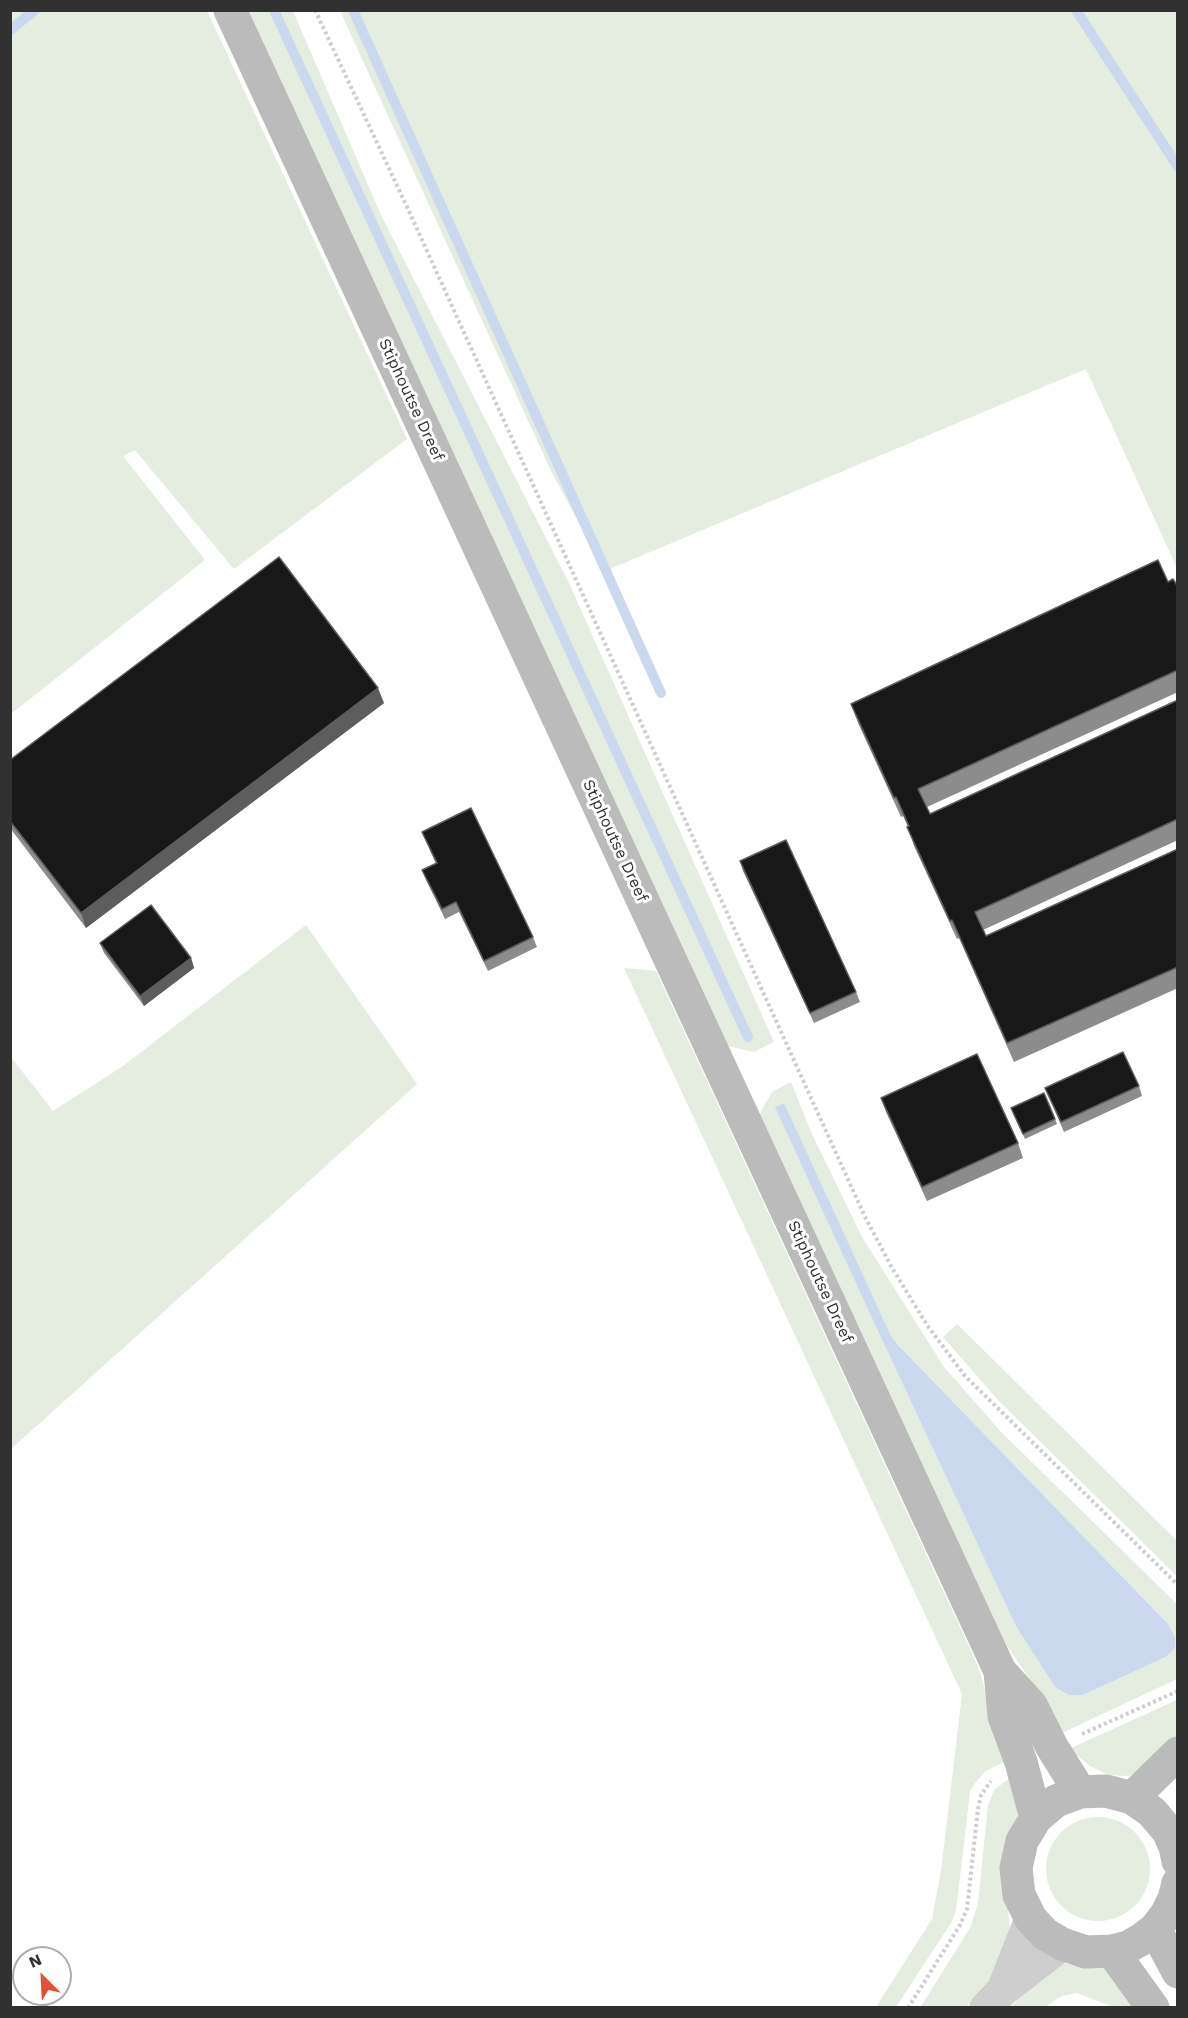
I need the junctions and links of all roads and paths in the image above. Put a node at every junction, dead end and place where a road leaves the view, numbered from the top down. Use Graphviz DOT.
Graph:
graph roads {
  1 [pos="230,10"];
  2 [pos="315,10"];
  3 [pos="1178,1585"];
  4 [pos="1000,1671"];
  5 [pos="1178,1753"];
  6 [pos="1080,1792"];
  7 [pos="1132,1798"];
  8 [pos="1036,1818"];
  9 [pos="1174,1837"];
  10 [pos="1178,1883"];
  11 [pos="1031,1919"];
  12 [pos="1155,1929"];
  13 [pos="1062,1944"];
  14 [pos="1112,1951"];
  15 [pos="1178,1972"];
  16 [pos="994,1999"];
  17 [pos="1153,2007"];
  1 -- 4 [label="main road, Stiphoutse Dreef"];
  2 -- 3 [label="path"];
  4 -- 6 [label="main road, Stiphoutse Dreef"];
  4 -- 8 [label="main road, Stiphoutse Dreef"];
  5 -- 7 [label="main road"];
  6 -- 7 [label="main road"];
  6 -- 8 [label="main road"];
  7 -- 9 [label="main road"];
  8 -- 11 [label="main road"];
  10 -- 12 [label="main road"];
  11 -- 13 [label="main road"];
  11 -- 16 [label="street"];
  12 -- 14 [label="main road"];
  12 -- 15 [label="main road"];
  13 -- 14 [label="main road"];
  13 -- 16 [label="street"];
  14 -- 17 [label="main road"];
}
